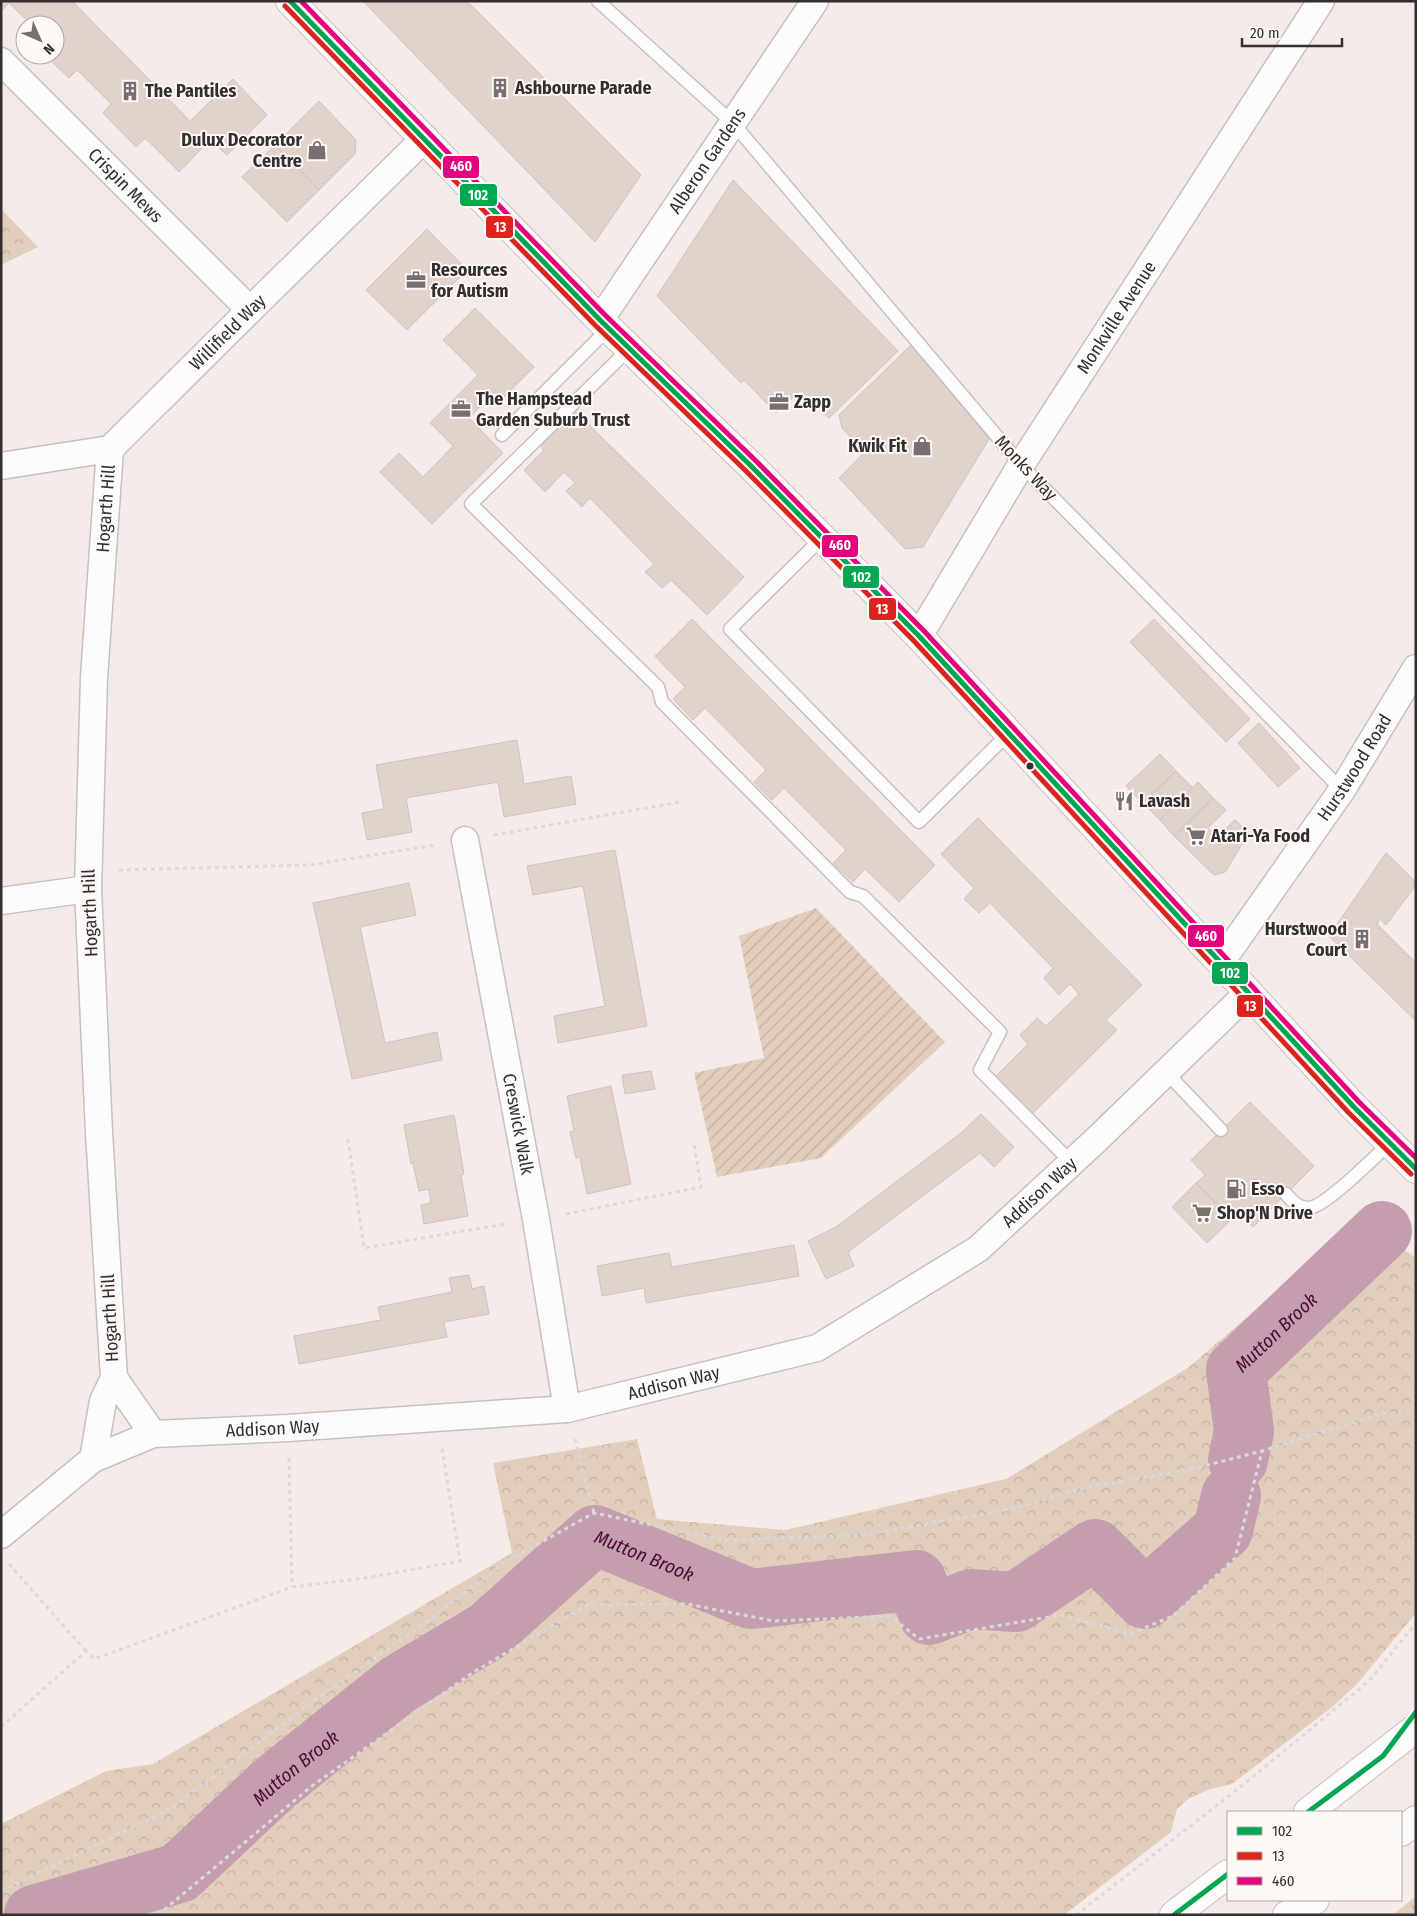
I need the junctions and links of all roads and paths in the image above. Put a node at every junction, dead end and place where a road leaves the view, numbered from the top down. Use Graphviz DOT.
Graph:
graph roads {
  1 [pos="290,1"];
  2 [pos="598,1"];
  3 [pos="815,1"];
  4 [pos="1321,1"];
  5 [pos="1,61"];
  6 [pos="733,123"];
  7 [pos="425,138"];
  8 [pos="250,310"];
  9 [pos="605,324"];
  10 [pos="630,348"];
  11 [pos="502,434"];
  12 [pos="110,449"];
  13 [pos="1021,465"];
  14 [pos="1,466"];
  15 [pos="822,538"];
  16 [pos="919,636"];
  17 [pos="1416,668"];
  18 [pos="1009,733"];
  19 [pos="1342,790"];
  20 [pos="680,802"];
  21 [pos="465,840"];
  22 [pos="88,880"];
  23 [pos="1,901"];
  24 [pos="1221,962"];
  25 [pos="1248,993"];
  26 [pos="1166,1072"];
  27 [pos="1221,1130"];
  28 [pos="1390,1143"];
  29 [pos="1072,1163"];
  30 [pos="1416,1169"];
  31 [pos="1286,1194"];
  32 [pos="114,1378"];
  33 [pos="567,1410"];
  34 [pos="1416,1413"];
  35 [pos="437,1418"];
  36 [pos="288,1428"];
  37 [pos="153,1434"];
  38 [pos="1262,1451"];
  39 [pos="93,1459"];
  40 [pos="594,1513"];
  41 [pos="1,1535"];
  42 [pos="8,1562"];
  43 [pos="292,1588"];
  44 [pos="1416,1623"];
  45 [pos="86,1651"];
  46 [pos="1416,1712"];
  47 [pos="1,1727"];
  48 [pos="1416,1728"];
  49 [pos="1383,1756"];
  50 [pos="1309,1811"];
  51 [pos="1416,1820"];
  52 [pos="1402,1831"];
  53 [pos="1227,1875"];
  54 [pos="1,1891"];
  55 [pos="1314,1901"];
  56 [pos="1315,1901"];
  57 [pos="158,1915"];
  58 [pos="1076,1915"];
  59 [pos="1174,1915"];
  60 [pos="1286,1915"];
  61 [pos="1305,1915"];
  1 -- 7 [label="main road"];
  2 -- 6 [label="lane, Monks Way"];
  3 -- 6 [label="street, Alberon Gardens"];
  4 -- 13 [label="street, Monkville Avenue"];
  5 -- 8 [label="street, Crispin Mews"];
  6 -- 9 [label="street, Alberon Gardens"];
  6 -- 13 [label="lane, Monks Way"];
  7 -- 8 [label="street, Willifield Way"];
  7 -- 9 [label="main road"];
  8 -- 12 [label="street, Willifield Way"];
  9 -- 10 [label="main road"];
  9 -- 11 [label="lane"];
  10 -- 15 [label="main road"];
  10 -- 29 [label="lane"];
  12 -- 14 [label="street"];
  12 -- 22 [label="street, Hogarth Hill"];
  13 -- 16 [label="street, Monkville Avenue"];
  13 -- 19 [label="lane, Monks Way"];
  15 -- 16 [label="main road"];
  15 -- 18 [label="lane"];
  16 -- 18 [label="main road"];
  17 -- 19 [label="street, Hurstwood Road"];
  18 -- 24 [label="main road"];
  19 -- 24 [label="street, Hurstwood Road"];
  20 -- 21 [label="path"];
  21 -- 22 [label="path"];
  21 -- 33 [label="street, Creswick Walk"];
  22 -- 23 [label="street"];
  22 -- 32 [label="street, Hogarth Hill"];
  24 -- 25 [label="main road"];
  25 -- 26 [label="street, Addison Way"];
  25 -- 28 [label="main road"];
  26 -- 27 [label="lane"];
  26 -- 29 [label="street, Addison Way"];
  28 -- 30 [label="main road"];
  28 -- 31 [label="lane"];
  29 -- 33 [label="street, Addison Way"];
  32 -- 37 [label="street, Hogarth Hill"];
  32 -- 39 [label="street, Hogarth Hill"];
  33 -- 35 [label="street, Addison Way"];
  33 -- 40 [label="path"];
  34 -- 38 [label="path"];
  35 -- 36 [label="street, Addison Way"];
  35 -- 43 [label="path"];
  36 -- 37 [label="street, Addison Way"];
  36 -- 43 [label="path"];
  37 -- 39 [label="street, Addison Way"];
  38 -- 40 [label="path"];
  38 -- 57 [label="path"];
  39 -- 41 [label="street, Addison Way"];
  40 -- 54 [label="path"];
  42 -- 45 [label="path"];
  43 -- 45 [label="path"];
  44 -- 58 [label="path"];
  45 -- 47 [label="path"];
  46 -- 49 [label="main road"];
  48 -- 49 [label="main road"];
  49 -- 50 [label="main road"];
  51 -- 52 [label="main road"];
  53 -- 59 [label="main road"];
  55 -- 60 [label="main road"];
  56 -- 61 [label="main road"];
}
